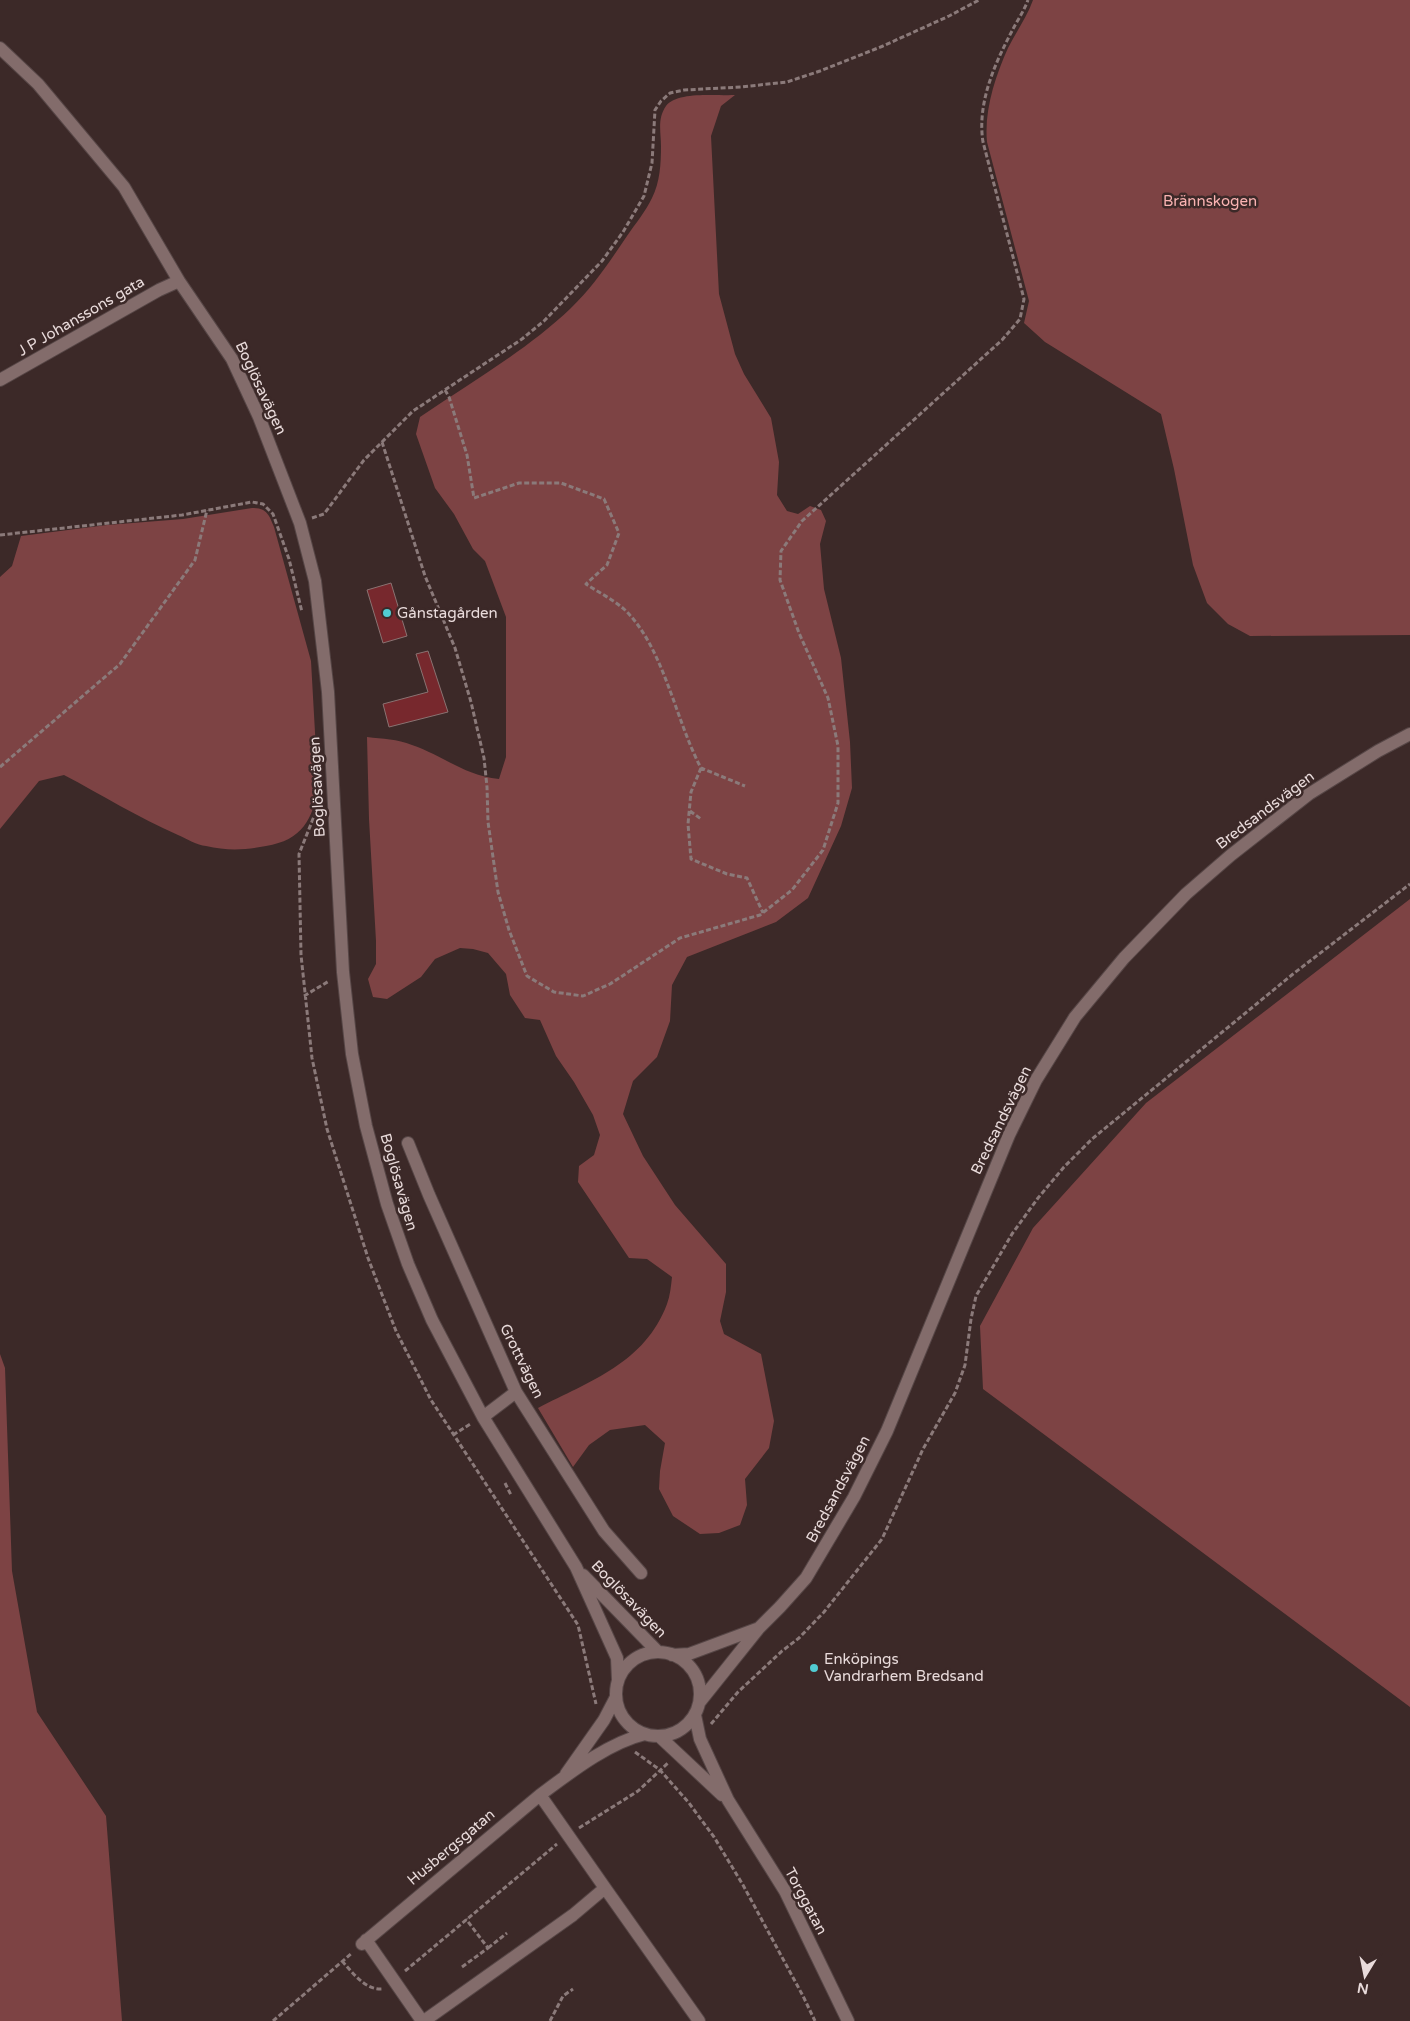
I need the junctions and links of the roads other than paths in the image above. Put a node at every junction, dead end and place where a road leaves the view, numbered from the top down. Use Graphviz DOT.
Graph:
graph roads {
  1 [pos="0,48"];
  2 [pos="178,281"];
  3 [pos="0,380"];
  4 [pos="1410,734"];
  5 [pos="408,1143"];
  6 [pos="516,1392"];
  7 [pos="483,1417"];
  8 [pos="576,1568"];
  9 [pos="641,1573"];
  10 [pos="759,1628"];
  11 [pos="658,1652"];
  12 [pos="672,1655"];
  13 [pos="618,1680"];
  14 [pos="616,1697"];
  15 [pos="697,1709"];
  16 [pos="645,1734"];
  17 [pos="659,1736"];
  18 [pos="563,1778"];
  19 [pos="540,1795"];
  20 [pos="728,1800"];
  21 [pos="605,1888"];
  22 [pos="423,2021"];
  23 [pos="699,2021"];
  24 [pos="848,2021"];
  1 -- 2 [label="street, Boglösavägen"];
  2 -- 3 [label="street, J P Johanssons gata"];
  2 -- 7 [label="street, Boglösavägen"];
  4 -- 10 [label="street, Bredsandsvägen"];
  5 -- 6 [label="street, Grottvägen"];
  6 -- 7 [label="street"];
  6 -- 9 [label="street, Grottvägen"];
  7 -- 8 [label="street, Boglösavägen"];
  8 -- 11 [label="street, Boglösavägen"];
  8 -- 13 [label="street, Boglösavägen"];
  10 -- 12 [label="street"];
  10 -- 15 [label="street, Bredsandsvägen"];
  11 -- 12 [label="street, Torggatan"];
  11 -- 13 [label="street, Torggatan"];
  12 -- 15 [label="street, Torggatan"];
  13 -- 14 [label="street"];
  14 -- 16 [label="street"];
  14 -- 18 [label="street, Husbergsgatan"];
  15 -- 17 [label="street"];
  15 -- 20 [label="street, Torggatan"];
  16 -- 17 [label="street"];
  16 -- 18 [label="street, Husbergsgatan"];
  17 -- 20 [label="street, Torggatan"];
  18 -- 19 [label="street, Husbergsgatan"];
  19 -- 21 [label="street"];
  19 -- 22 [label="street, Husbergsgatan"];
  20 -- 24 [label="street, Torggatan"];
  21 -- 22 [label="street"];
  21 -- 23 [label="street"];
}
